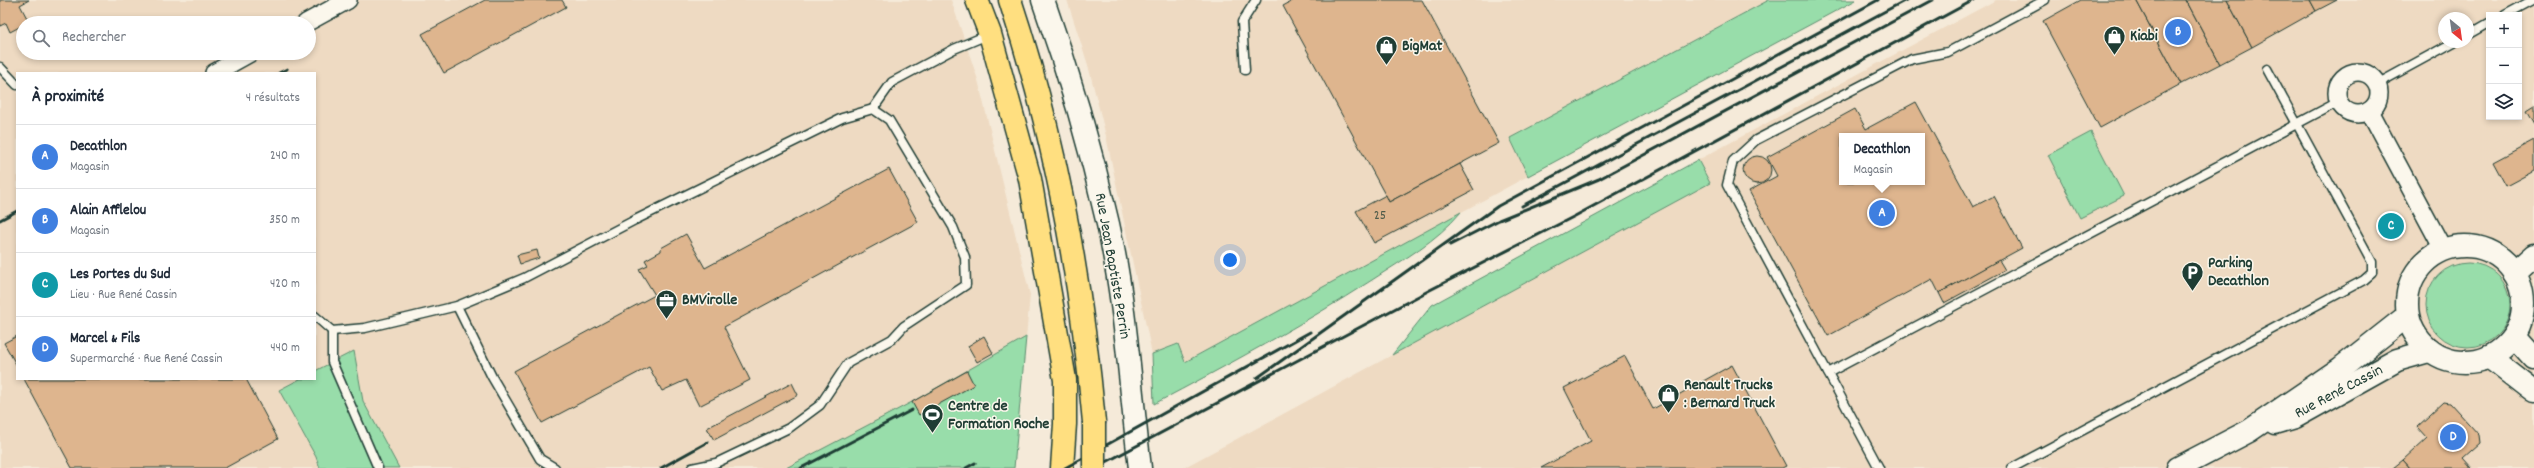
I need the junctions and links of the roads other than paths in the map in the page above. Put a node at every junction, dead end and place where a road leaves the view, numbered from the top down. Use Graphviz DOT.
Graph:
graph roads {
  1 [pos="348,0"];
  2 [pos="977,0"];
  3 [pos="1010,0"];
  4 [pos="1043,0"];
  5 [pos="1256,0"];
  6 [pos="2045,0"];
  7 [pos="2533,0"];
  8 [pos="2511,12"];
  9 [pos="316,18"];
  10 [pos="2486,26"];
  11 [pos="2474,32"];
  12 [pos="990,34"];
  13 [pos="2443,48"];
  14 [pos="237,60"];
  15 [pos="0,67"];
  16 [pos="2267,69"];
  17 [pos="1245,70"];
  18 [pos="216,72"];
  19 [pos="16,84"];
  20 [pos="2377,84"];
  21 [pos="2338,102"];
  22 [pos="873,109"];
  23 [pos="2369,111"];
  24 [pos="2297,124"];
  25 [pos="2443,249"];
  26 [pos="2534,255"];
  27 [pos="2514,272"];
  28 [pos="458,306"];
  29 [pos="2407,316"];
  30 [pos="316,317"];
  31 [pos="332,331"];
  32 [pos="2514,336"];
  33 [pos="2429,351"];
  34 [pos="2489,357"];
  35 [pos="2534,358"];
  36 [pos="1828,373"];
  37 [pos="2534,392"];
  38 [pos="2249,431"];
  39 [pos="378,468"];
  40 [pos="555,468"];
  41 [pos="692,468"];
  42 [pos="1062,468"];
  43 [pos="1094,468"];
  44 [pos="1140,468"];
  45 [pos="1879,468"];
  46 [pos="2012,468"];
  47 [pos="2178,468"];
  1 -- 9 [label="street"];
  2 -- 12 [label="main road"];
  3 -- 43 [label="main road, bridge"];
  4 -- 44 [label="main road, Rue Jean Baptiste Perrin"];
  5 -- 17 [label="lane"];
  6 -- 36 [label="lane"];
  7 -- 8 [label="lane"];
  10 -- 11 [label="lane"];
  12 -- 22 [label="lane"];
  12 -- 42 [label="main road"];
  13 -- 20 [label="lane"];
  14 -- 18 [label="street"];
  15 -- 19 [label="lane"];
  16 -- 24 [label="lane"];
  20 -- 21 [label="street"];
  20 -- 23 [label="street"];
  21 -- 23 [label="street"];
  21 -- 24 [label="lane"];
  22 -- 28 [label="lane"];
  22 -- 41 [label="lane"];
  23 -- 25 [label="street"];
  24 -- 36 [label="lane"];
  24 -- 46 [label="lane"];
  25 -- 27 [label="main road"];
  25 -- 29 [label="main road"];
  26 -- 27 [label="main road"];
  27 -- 32 [label="main road"];
  28 -- 31 [label="lane"];
  28 -- 40 [label="lane"];
  29 -- 33 [label="main road"];
  29 -- 38 [label="main road, Rue René Cassin"];
  30 -- 31 [label="lane"];
  31 -- 39 [label="lane"];
  32 -- 34 [label="main road"];
  32 -- 35 [label="main road"];
  33 -- 34 [label="main road"];
  33 -- 38 [label="main road, Rue René Cassin"];
  34 -- 37 [label="main road"];
  36 -- 45 [label="lane"];
  38 -- 47 [label="main road, Rue René Cassin"];
}
